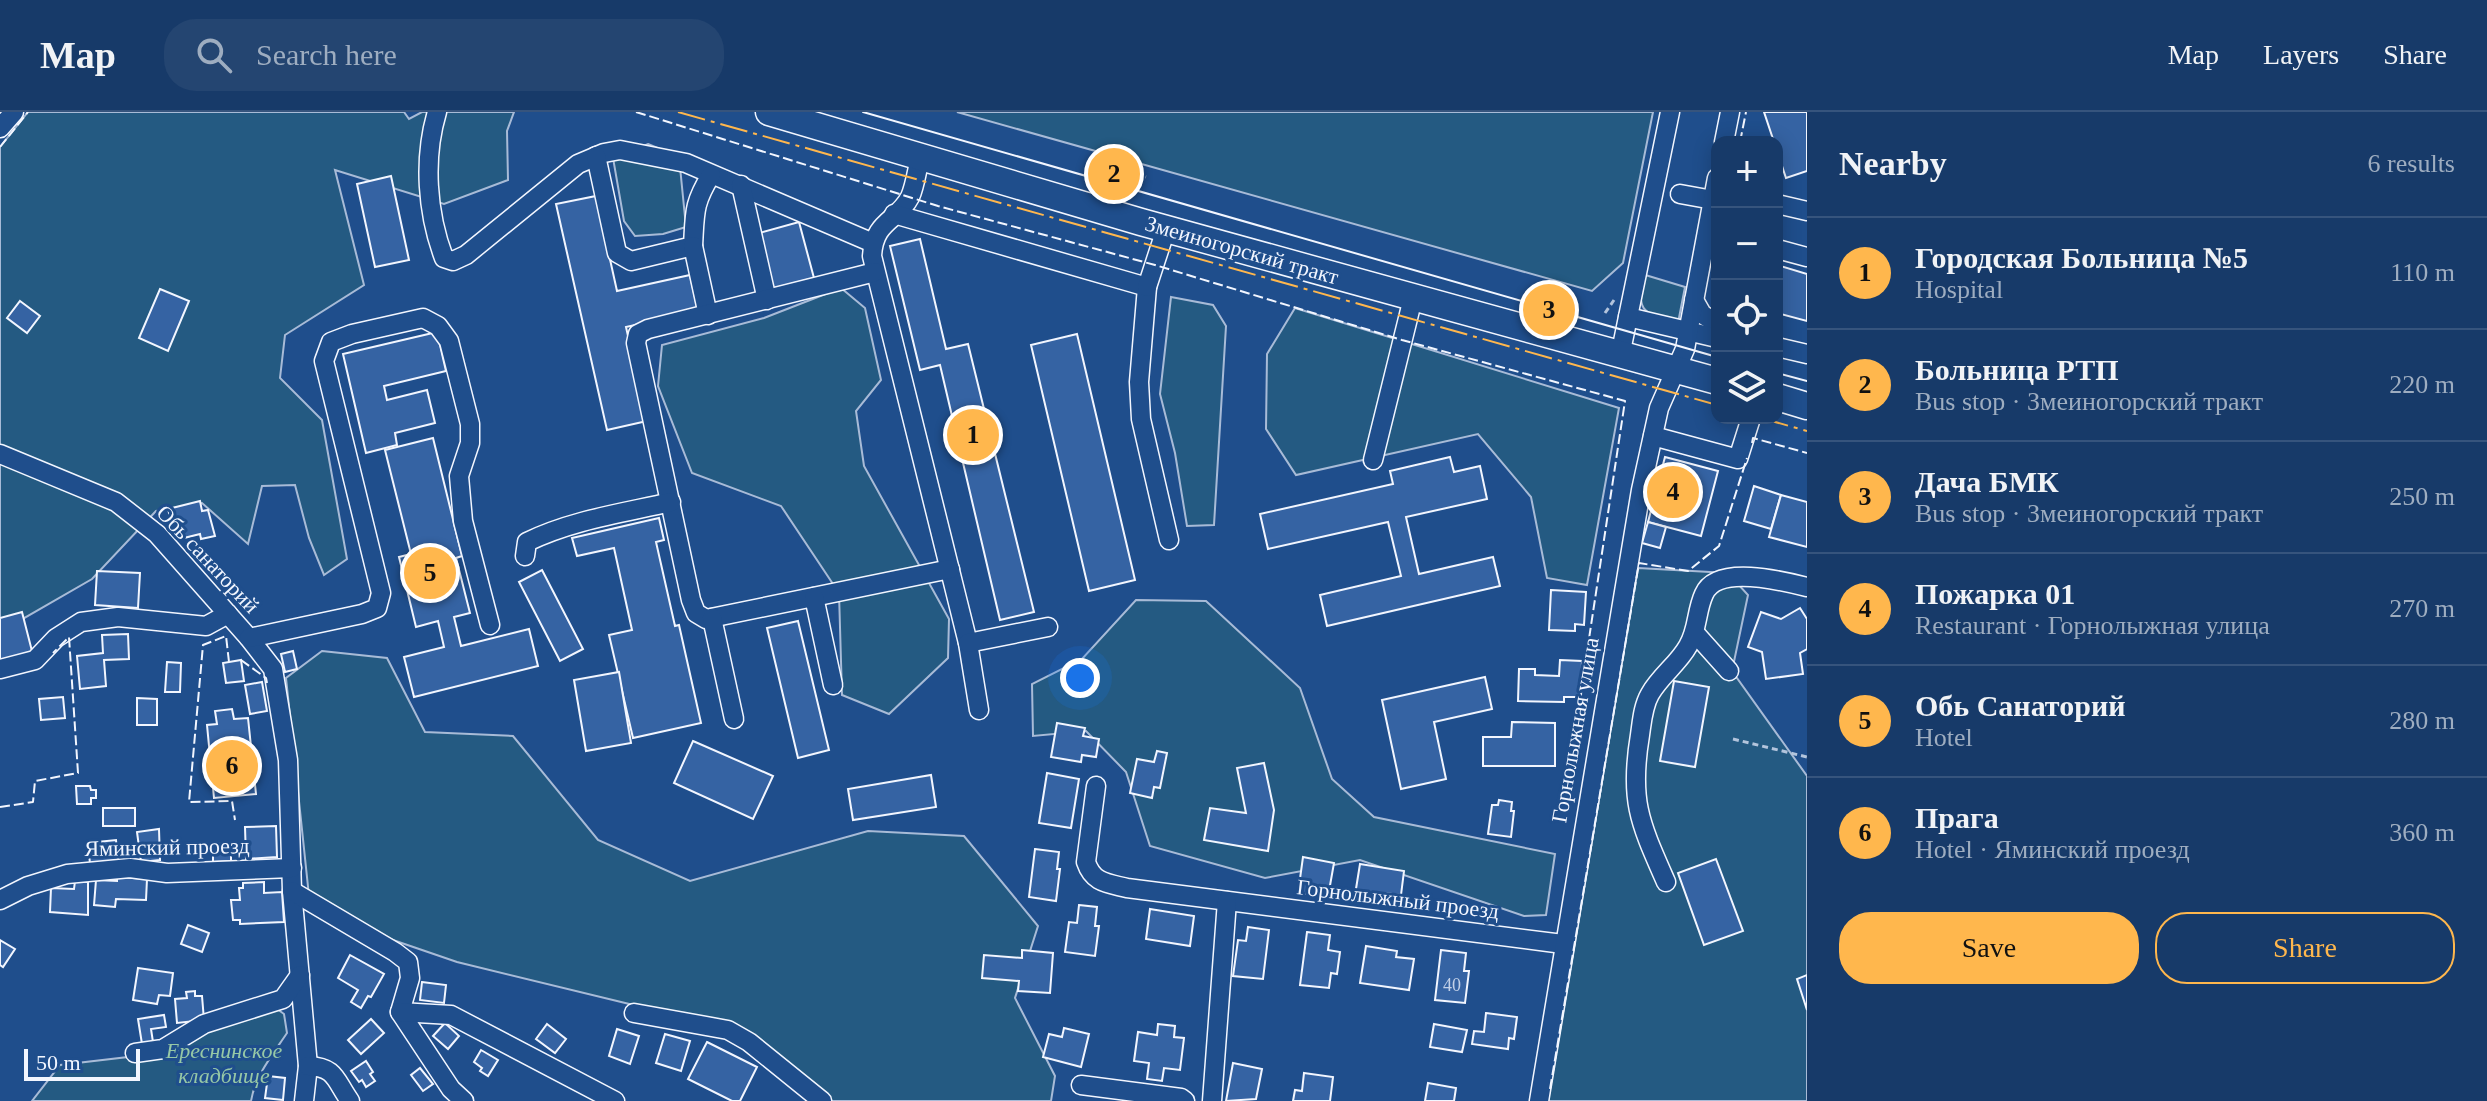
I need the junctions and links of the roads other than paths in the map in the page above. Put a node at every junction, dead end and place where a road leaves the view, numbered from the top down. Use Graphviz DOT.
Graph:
graph roads {
  1 [pos="14,112"];
  2 [pos="437,112"];
  3 [pos="769,112"];
  4 [pos="1670,112"];
  5 [pos="1730,112"];
  6 [pos="0,128"];
  7 [pos="1725,136"];
  8 [pos="596,156"];
  9 [pos="920,158"];
  10 [pos="711,175"];
  11 [pos="741,185"];
  12 [pos="1711,189"];
  13 [pos="1680,194"];
  14 [pos="1783,205"];
  15 [pos="1807,211"];
  16 [pos="894,214"];
  17 [pos="1166,229"];
  18 [pos="1711,236"];
  19 [pos="873,243"];
  20 [pos="693,246"];
  21 [pos="1783,251"];
  22 [pos="1807,257"];
  23 [pos="875,272"];
  24 [pos="1147,287"];
  25 [pos="1413,298"];
  26 [pos="767,300"];
  27 [pos="1694,300"];
  28 [pos="708,315"];
  29 [pos="1628,317"];
  30 [pos="1711,320"];
  31 [pos="1688,331"];
  32 [pos="1711,337"];
  33 [pos="1783,348"];
  34 [pos="1807,354"];
  35 [pos="1620,356"];
  36 [pos="1676,370"];
  37 [pos="1711,379"];
  38 [pos="1783,399"];
  39 [pos="1807,406"];
  40 [pos="1749,424"];
  41 [pos="1653,436"];
  42 [pos="0,454"];
  43 [pos="1373,460"];
  44 [pos="671,502"];
  45 [pos="1169,540"];
  46 [pos="525,556"];
  47 [pos="950,569"];
  48 [pos="1807,587"];
  49 [pos="814,597"];
  50 [pos="228,614"];
  51 [pos="712,618"];
  52 [pos="490,625"];
  53 [pos="1048,627"];
  54 [pos="1695,633"];
  55 [pos="249,638"];
  56 [pos="968,643"];
  57 [pos="0,669"];
  58 [pos="1729,671"];
  59 [pos="833,685"];
  60 [pos="979,710"];
  61 [pos="734,719"];
  62 [pos="1096,786"];
  63 [pos="292,868"];
  64 [pos="1666,882"];
  65 [pos="292,891"];
  66 [pos="0,900"];
  67 [pos="1227,901"];
  68 [pos="1563,944"];
  69 [pos="300,975"];
  70 [pos="400,1012"];
  71 [pos="634,1013"];
  72 [pos="135,1053"];
  73 [pos="308,1066"];
  74 [pos="1081,1085"];
  75 [pos="304,1101"];
  76 [pos="350,1101"];
  77 [pos="464,1101"];
  78 [pos="615,1101"];
  79 [pos="822,1101"];
  80 [pos="1185,1101"];
  81 [pos="1212,1101"];
  82 [pos="1539,1101"];
  1 -- 6 [label="street"];
  2 -- 8 [label="street"];
  3 -- 9 [label="highway, Змеиногорский тракт"];
  4 -- 29 [label="street"];
  5 -- 7 [label="street"];
  8 -- 10 [label="street"];
  8 -- 20 [label="street"];
  9 -- 16 [label="street"];
  9 -- 17 [label="highway, Змеиногорский тракт"];
  10 -- 11 [label="street"];
  10 -- 20 [label="street"];
  11 -- 19 [label="street"];
  11 -- 26 [label="street"];
  12 -- 13 [label="street"];
  14 -- 15 [label="street"];
  16 -- 19 [label="street"];
  16 -- 24 [label="street"];
  17 -- 24 [label="street"];
  17 -- 25 [label="highway, Змеиногорский тракт"];
  18 -- 27 [label="street, Горнолыжная улица"];
  19 -- 23 [label="street"];
  20 -- 28 [label="street"];
  21 -- 22 [label="street"];
  23 -- 26 [label="street"];
  23 -- 47 [label="street"];
  24 -- 45 [label="street"];
  25 -- 35 [label="highway, Змеиногорский тракт"];
  25 -- 43 [label="street"];
  26 -- 28 [label="street"];
  27 -- 30 [label="street"];
  27 -- 31 [label="street, Горнолыжная улица"];
  28 -- 44 [label="street"];
  29 -- 31 [label="street"];
  29 -- 35 [label="street"];
  31 -- 32 [label="street"];
  31 -- 36 [label="street, Горнолыжная улица"];
  33 -- 34 [label="street"];
  35 -- 36 [label="highway, Змеиногорский тракт"];
  36 -- 37 [label="highway, Змеиногорский тракт"];
  36 -- 41 [label="street, Горнолыжная улица"];
  38 -- 39 [label="highway"];
  40 -- 41 [label="street"];
  41 -- 68 [label="street, Горнолыжная улица"];
  42 -- 50 [label="street, Обь санаторий"];
  44 -- 46 [label="street"];
  44 -- 51 [label="street"];
  47 -- 49 [label="street"];
  47 -- 56 [label="street"];
  48 -- 54 [label="street"];
  49 -- 51 [label="street"];
  49 -- 59 [label="street"];
  50 -- 55 [label="street, Обь санаторий"];
  50 -- 57 [label="street"];
  51 -- 61 [label="street"];
  52 -- 55 [label="street"];
  53 -- 56 [label="street"];
  54 -- 58 [label="street"];
  54 -- 64 [label="street"];
  55 -- 63 [label="street, Обь санаторий"];
  56 -- 60 [label="street"];
  62 -- 67 [label="street, Горнолыжный проезд"];
  63 -- 65 [label="street, Обь санаторий"];
  63 -- 66 [label="street, Яминский проезд"];
  65 -- 69 [label="street, Обь санаторий"];
  65 -- 70 [label="street"];
  67 -- 68 [label="street, Горнолыжный проезд"];
  67 -- 81 [label="street"];
  68 -- 82 [label="street, Горнолыжная улица"];
  69 -- 72 [label="street"];
  69 -- 73 [label="street, Обь санаторий"];
  70 -- 77 [label="street"];
  70 -- 78 [label="street"];
  71 -- 79 [label="street"];
  73 -- 75 [label="street, Обь санаторий"];
  73 -- 76 [label="street"];
  74 -- 80 [label="street"];
}
